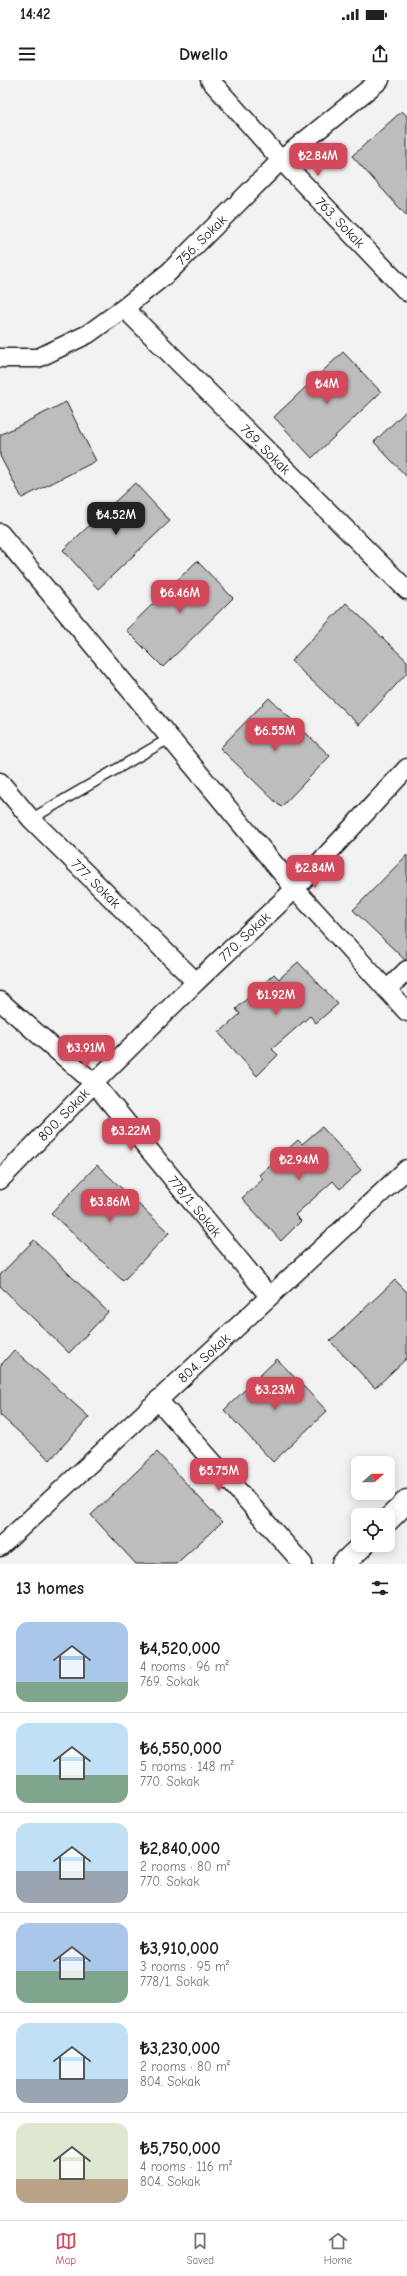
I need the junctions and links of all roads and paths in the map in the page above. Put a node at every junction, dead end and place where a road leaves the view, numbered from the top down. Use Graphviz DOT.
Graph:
graph roads {
  1 [pos="210,80"];
  2 [pos="380,80"];
  3 [pos="281,160"];
  4 [pos="407,292"];
  5 [pos="124,308"];
  6 [pos="0,358"];
  7 [pos="0,532"];
  8 [pos="407,590"];
  9 [pos="170,738"];
  10 [pos="407,768"];
  11 [pos="0,782"];
  12 [pos="31,818"];
  13 [pos="295,889"];
  14 [pos="407,970"];
  15 [pos="196,982"];
  16 [pos="387,990"];
  17 [pos="0,1001"];
  18 [pos="407,1012"];
  19 [pos="94,1083"];
  20 [pos="407,1170"];
  21 [pos="0,1180"];
  22 [pos="269,1296"];
  23 [pos="158,1400"];
  24 [pos="407,1501"];
  25 [pos="395,1513"];
  26 [pos="0,1547"];
  27 [pos="356,1552"];
  28 [pos="303,1564"];
  29 [pos="343,1564"];
  1 -- 3 [label="street, 763. Sokak"];
  2 -- 3 [label="street, 756. Sokak"];
  3 -- 4 [label="street, 763. Sokak"];
  3 -- 5 [label="street, 756. Sokak"];
  5 -- 6 [label="street, 756. Sokak"];
  5 -- 8 [label="street, 769. Sokak"];
  7 -- 9 [label="street"];
  9 -- 12 [label="lane"];
  9 -- 13 [label="street"];
  10 -- 13 [label="street, 770. Sokak"];
  11 -- 12 [label="street, 777. Sokak"];
  12 -- 15 [label="street, 777. Sokak"];
  13 -- 15 [label="street, 770. Sokak"];
  13 -- 16 [label="street"];
  14 -- 16 [label="street"];
  15 -- 19 [label="street, 800. Sokak"];
  16 -- 18 [label="street"];
  17 -- 19 [label="street, 778/1. Sokak"];
  19 -- 21 [label="street, 800. Sokak"];
  19 -- 22 [label="street, 778/1. Sokak"];
  20 -- 22 [label="street, 804. Sokak"];
  22 -- 23 [label="street, 804. Sokak"];
  23 -- 26 [label="street, 804. Sokak"];
  23 -- 28 [label="street"];
  24 -- 25 [label="main road"];
  27 -- 29 [label="main road"];
}
